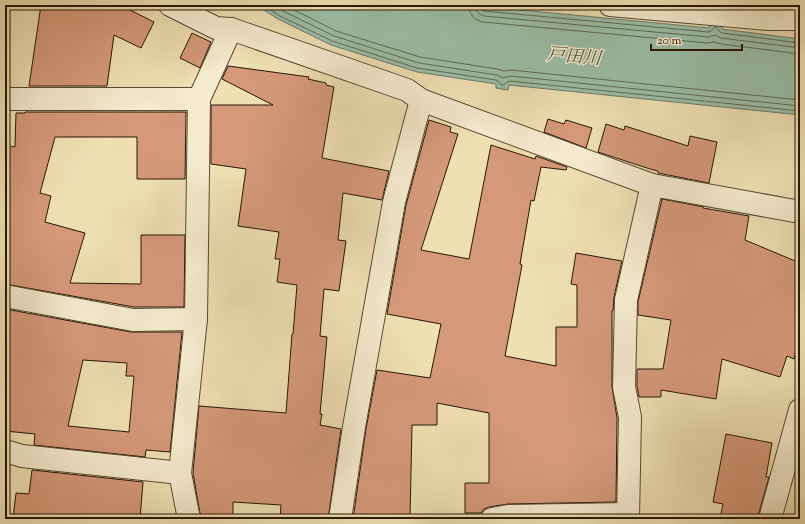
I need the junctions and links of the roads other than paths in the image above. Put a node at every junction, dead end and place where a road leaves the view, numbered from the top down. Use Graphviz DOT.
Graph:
graph roads {
  1 [pos="170,5"];
  2 [pos="610,5"];
  3 [pos="800,19"];
  4 [pos="231,29"];
  5 [pos="200,98"];
  6 [pos="5,99"];
  7 [pos="421,100"];
  8 [pos="652,185"];
  9 [pos="800,212"];
  10 [pos="5,296"];
  11 [pos="196,319"];
  12 [pos="800,410"];
  13 [pos="5,451"];
  14 [pos="180,473"];
  15 [pos="628,516"];
  16 [pos="189,519"];
  17 [pos="340,519"];
  18 [pos="492,519"];
  19 [pos="770,519"];
  1 -- 4 [label="street"];
  2 -- 3 [label="street"];
  4 -- 5 [label="street"];
  4 -- 7 [label="street"];
  5 -- 6 [label="street"];
  5 -- 11 [label="street"];
  7 -- 8 [label="street"];
  7 -- 17 [label="street"];
  8 -- 9 [label="street"];
  8 -- 15 [label="street"];
  10 -- 11 [label="street"];
  11 -- 14 [label="street"];
  12 -- 19 [label="street"];
  13 -- 14 [label="street"];
  14 -- 16 [label="street"];
  15 -- 18 [label="street"];
}
